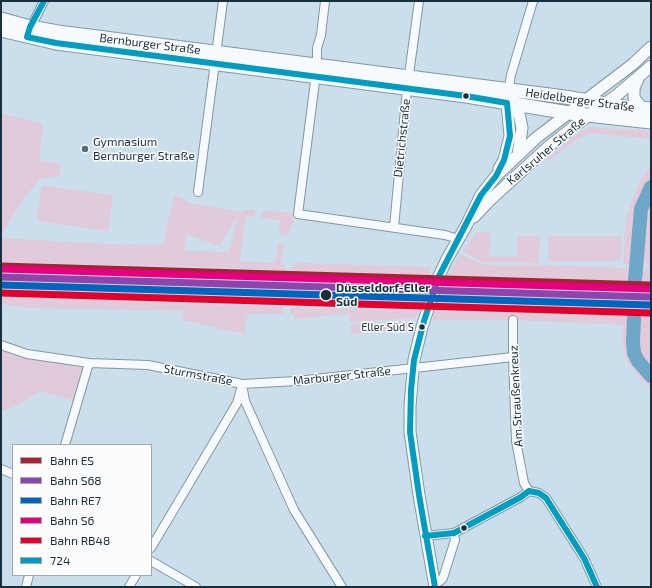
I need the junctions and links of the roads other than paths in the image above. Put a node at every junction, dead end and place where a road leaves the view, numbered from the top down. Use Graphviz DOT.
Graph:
graph roads {
  1 [pos="44,1"];
  2 [pos="223,1"];
  3 [pos="325,1"];
  4 [pos="419,1"];
  5 [pos="533,1"];
  6 [pos="1,19"];
  7 [pos="1,30"];
  8 [pos="29,32"];
  9 [pos="651,47"];
  10 [pos="216,58"];
  11 [pos="651,66"];
  12 [pos="316,71"];
  13 [pos="638,78"];
  14 [pos="408,83"];
  15 [pos="508,90"];
  16 [pos="585,100"];
  17 [pos="512,104"];
  18 [pos="604,104"];
  19 [pos="647,109"];
  20 [pos="569,113"];
  21 [pos="588,116"];
  22 [pos="651,122"];
  23 [pos="519,153"];
  24 [pos="496,176"];
  25 [pos="198,192"];
  26 [pos="489,201"];
  27 [pos="466,226"];
  28 [pos="394,227"];
  29 [pos="458,239"];
  30 [pos="513,320"];
  31 [pos="1,345"];
  32 [pos="513,357"];
  33 [pos="89,363"];
  34 [pos="413,368"];
  35 [pos="242,384"];
  36 [pos="65,444"];
  37 [pos="1,469"];
  38 [pos="12,474"];
  39 [pos="529,491"];
  40 [pos="454,533"];
  41 [pos="425,536"];
  42 [pos="152,546"];
  43 [pos="152,562"];
  44 [pos="29,576"];
  45 [pos="135,576"];
  46 [pos="435,585"];
  47 [pos="26,587"];
  48 [pos="129,587"];
  49 [pos="196,587"];
  50 [pos="342,587"];
  51 [pos="597,587"];
  1 -- 8 [label="street"];
  2 -- 10 [label="street"];
  3 -- 12 [label="street"];
  4 -- 14 [label="street, Dietrichstraße"];
  5 -- 15 [label="street"];
  6 -- 8 [label="main road"];
  7 -- 8 [label="main road"];
  8 -- 10 [label="main road, Bernburger Straße"];
  9 -- 16 [label="main road, Karlsruher Straße"];
  10 -- 12 [label="main road, Bernburger Straße"];
  10 -- 25 [label="street"];
  11 -- 13 [label="main road, Karlsruher Straße"];
  12 -- 14 [label="main road, Bernburger Straße"];
  12 -- 28 [label="street"];
  13 -- 18 [label="main road, Karlsruher Straße"];
  13 -- 19 [label="main road"];
  14 -- 15 [label="main road, Bernburger Straße"];
  14 -- 17 [label="main road, Bernburger Straße"];
  14 -- 28 [label="street, Dietrichstraße"];
  15 -- 16 [label="main road, Heidelberger Straße"];
  15 -- 17 [label="main road"];
  16 -- 18 [label="main road, Heidelberger Straße"];
  16 -- 20 [label="main road, Karlsruher Straße"];
  17 -- 20 [label="main road, Heidelberger Straße"];
  17 -- 23 [label="main road"];
  17 -- 24 [label="main road"];
  18 -- 19 [label="main road, Heidelberger Straße"];
  18 -- 21 [label="main road, Karlsruher Straße"];
  20 -- 21 [label="main road, Heidelberger Straße"];
  20 -- 23 [label="main road, Karlsruher Straße"];
  21 -- 22 [label="main road, Heidelberger Straße"];
  21 -- 26 [label="main road, Karlsruher Straße"];
  23 -- 24 [label="main road, Karlsruher Straße"];
  23 -- 26 [label="main road"];
  24 -- 27 [label="main road, Karlsruher Straße"];
  26 -- 27 [label="main road, Karlsruher Straße"];
  27 -- 29 [label="main road, Karlsruher Straße"];
  28 -- 29 [label="street"];
  29 -- 34 [label="main road, Karlsruher Straße"];
  30 -- 32 [label="street, Am Straußenkreuz"];
  31 -- 33 [label="street, Sturmstraße"];
  32 -- 34 [label="street, Marburger Straße"];
  32 -- 39 [label="street, Am Straußenkreuz"];
  33 -- 35 [label="street, Sturmstraße"];
  33 -- 36 [label="street"];
  34 -- 35 [label="street, Marburger Straße"];
  34 -- 41 [label="main road, Karlsruher Straße"];
  35 -- 42 [label="street"];
  35 -- 50 [label="street, Sturmstraße"];
  37 -- 38 [label="street"];
  39 -- 40 [label="street"];
  39 -- 51 [label="street"];
  40 -- 41 [label="street"];
  40 -- 46 [label="street"];
  41 -- 46 [label="main road, Karlsruher Straße"];
  43 -- 49 [label="street"];
  44 -- 47 [label="street"];
  45 -- 48 [label="street"];
}
